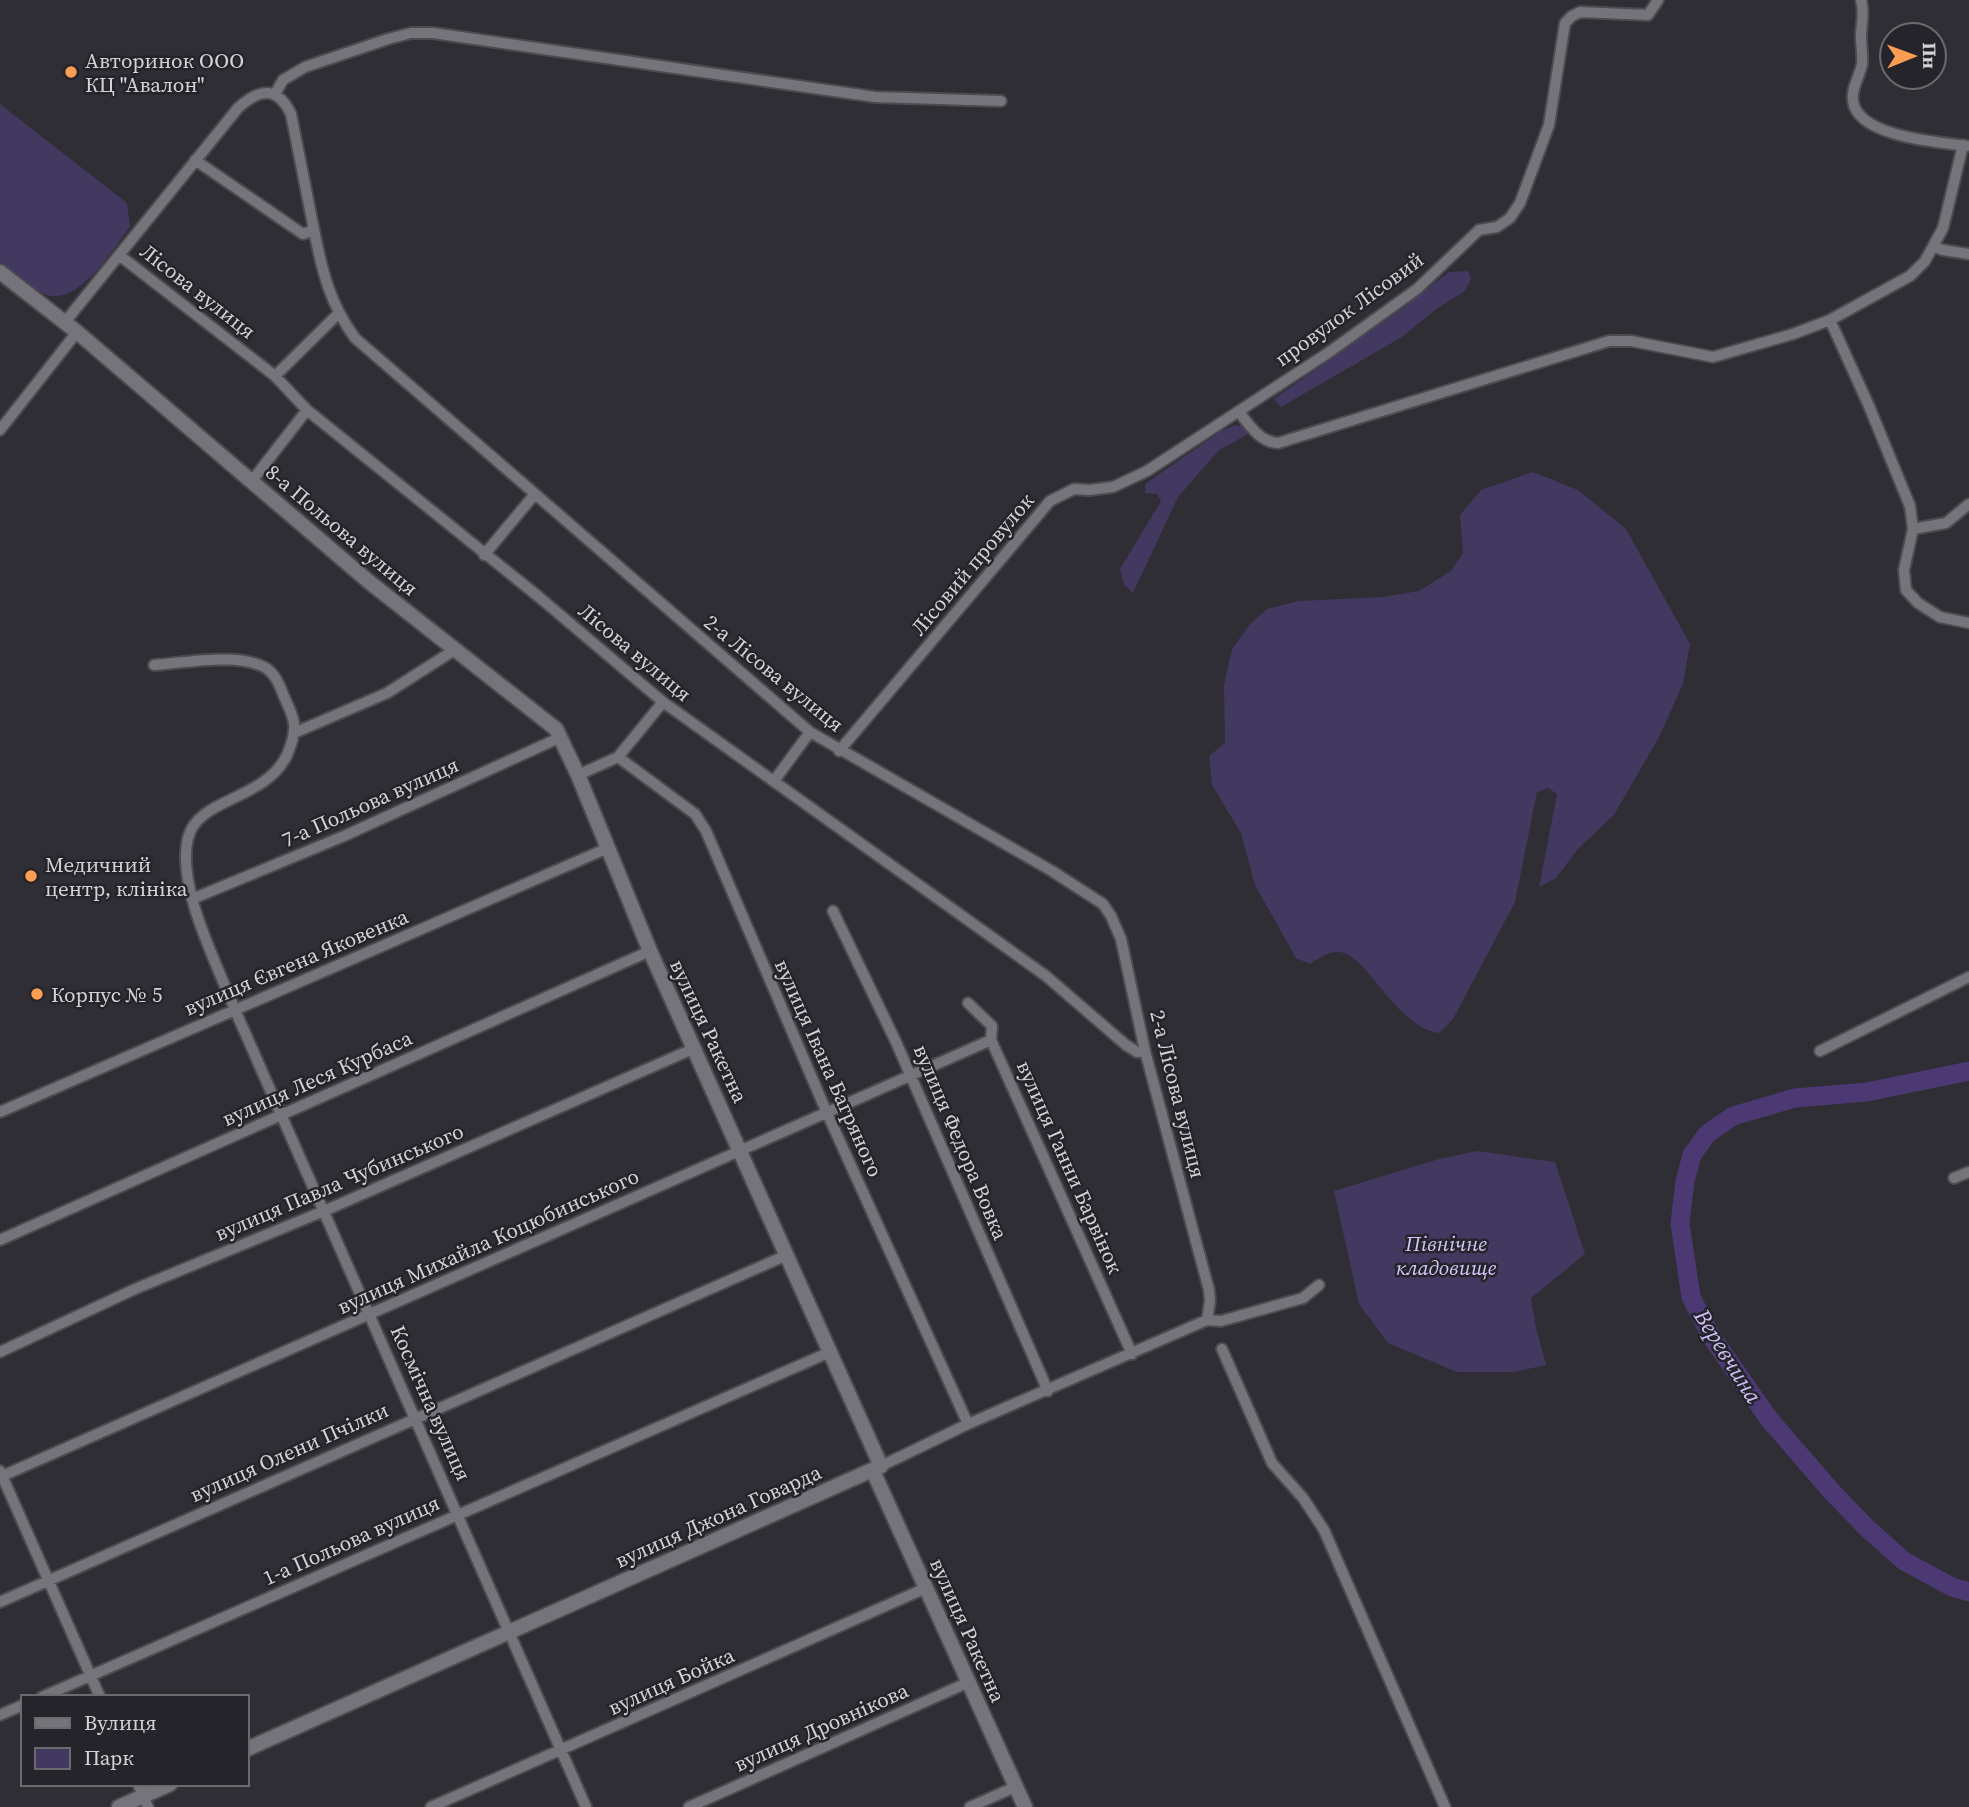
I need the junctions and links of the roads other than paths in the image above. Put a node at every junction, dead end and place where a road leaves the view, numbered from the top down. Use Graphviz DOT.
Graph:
graph roads {
  1 [pos="1658,0"];
  2 [pos="1861,0"];
  3 [pos="275,94"];
  4 [pos="1001,101"];
  5 [pos="1966,146"];
  6 [pos="195,160"];
  7 [pos="314,230"];
  8 [pos="1935,247"];
  9 [pos="1969,254"];
  10 [pos="119,255"];
  11 [pos="0,272"];
  12 [pos="338,314"];
  13 [pos="1830,320"];
  14 [pos="65,321"];
  15 [pos="77,332"];
  16 [pos="275,376"];
  17 [pos="307,410"];
  18 [pos="1239,412"];
  19 [pos="0,430"];
  20 [pos="251,482"];
  21 [pos="535,494"];
  22 [pos="1969,504"];
  23 [pos="1913,529"];
  24 [pos="484,555"];
  25 [pos="1969,623"];
  26 [pos="456,649"];
  27 [pos="154,665"];
  28 [pos="663,702"];
  29 [pos="810,732"];
  30 [pos="294,733"];
  31 [pos="561,737"];
  32 [pos="839,751"];
  33 [pos="618,757"];
  34 [pos="578,775"];
  35 [pos="774,781"];
  36 [pos="608,848"];
  37 [pos="192,899"];
  38 [pos="833,911"];
  39 [pos="650,951"];
  40 [pos="1969,977"];
  41 [pos="968,1003"];
  42 [pos="235,1010"];
  43 [pos="991,1040"];
  44 [pos="695,1048"];
  45 [pos="1145,1051"];
  46 [pos="1820,1051"];
  47 [pos="910,1075"];
  48 [pos="0,1112"];
  49 [pos="827,1113"];
  50 [pos="283,1114"];
  51 [pos="740,1150"];
  52 [pos="1969,1172"];
  53 [pos="1954,1178"];
  54 [pos="324,1210"];
  55 [pos="0,1240"];
  56 [pos="787,1255"];
  57 [pos="1319,1285"];
  58 [pos="371,1314"];
  59 [pos="1207,1321"];
  60 [pos="1222,1349"];
  61 [pos="0,1352"];
  62 [pos="830,1352"];
  63 [pos="1132,1354"];
  64 [pos="1048,1391"];
  65 [pos="414,1418"];
  66 [pos="968,1424"];
  67 [pos="877,1468"];
  68 [pos="1,1475"];
  69 [pos="459,1514"];
  70 [pos="47,1580"];
  71 [pos="926,1588"];
  72 [pos="0,1601"];
  73 [pos="509,1630"];
  74 [pos="91,1675"];
  75 [pos="969,1682"];
  76 [pos="46,1695"];
  77 [pos="99,1695"];
  78 [pos="21,1706"];
  79 [pos="0,1715"];
  80 [pos="248,1749"];
  81 [pos="561,1751"];
  82 [pos="166,1786"];
  83 [pos="1015,1787"];
  84 [pos="143,1796"];
  85 [pos="119,1807"];
  86 [pos="431,1807"];
  87 [pos="586,1807"];
  88 [pos="689,1807"];
  89 [pos="970,1807"];
  90 [pos="1025,1807"];
  91 [pos="1445,1807"];
  1 -- 18 [label="street, провулок Лісовий"];
  2 -- 5 [label="street"];
  3 -- 4 [label="street"];
  3 -- 6 [label="street"];
  3 -- 7 [label="street, 2-а Лісова вулиця"];
  5 -- 8 [label="street"];
  6 -- 7 [label="street"];
  6 -- 10 [label="street"];
  7 -- 12 [label="street, 2-а Лісова вулиця"];
  8 -- 9 [label="street"];
  8 -- 13 [label="street"];
  10 -- 14 [label="street"];
  10 -- 16 [label="street, Лісова вулиця"];
  11 -- 14 [label="street, 8-а Польова вулиця"];
  12 -- 16 [label="street"];
  12 -- 21 [label="street, 2-а Лісова вулиця"];
  13 -- 18 [label="street"];
  13 -- 23 [label="street"];
  14 -- 15 [label="street, 8-а Польова вулиця"];
  15 -- 19 [label="street"];
  15 -- 20 [label="street, 8-а Польова вулиця"];
  16 -- 17 [label="street, Лісова вулиця"];
  17 -- 20 [label="street"];
  17 -- 24 [label="street, Лісова вулиця"];
  18 -- 32 [label="street, Лісовий провулок"];
  20 -- 26 [label="street, 8-а Польова вулиця"];
  21 -- 24 [label="street"];
  21 -- 29 [label="street, 2-а Лісова вулиця"];
  22 -- 23 [label="street"];
  23 -- 25 [label="street"];
  24 -- 28 [label="street, Лісова вулиця"];
  26 -- 30 [label="street"];
  26 -- 31 [label="street, вулиця Ракетна"];
  27 -- 30 [label="street"];
  28 -- 33 [label="street"];
  28 -- 35 [label="street, Лісова вулиця"];
  29 -- 32 [label="street, 2-а Лісова вулиця"];
  29 -- 35 [label="street"];
  30 -- 37 [label="street, Космічна вулиця"];
  31 -- 34 [label="street, вулиця Ракетна"];
  31 -- 37 [label="street, 7-а Польова вулиця"];
  32 -- 45 [label="street, 2-а Лісова вулиця"];
  33 -- 34 [label="street"];
  33 -- 49 [label="street, вулиця Івана Багряного"];
  34 -- 36 [label="street, вулиця Ракетна"];
  35 -- 45 [label="street, Лісова вулиця"];
  36 -- 39 [label="street, вулиця Ракетна"];
  36 -- 42 [label="street, вулиця Євгена Яковенка"];
  37 -- 42 [label="street, Космічна вулиця"];
  38 -- 47 [label="street, вулиця Федора Вовка"];
  39 -- 44 [label="street, вулиця Ракетна"];
  39 -- 50 [label="street, вулиця Леся Курбаса"];
  40 -- 46 [label="street"];
  41 -- 43 [label="street, вулиця Ганни Барвінок"];
  42 -- 48 [label="street, вулиця Євгена Яковенка"];
  42 -- 50 [label="street, Космічна вулиця"];
  43 -- 47 [label="street, вулиця Михайла Коцюбинського"];
  43 -- 63 [label="street, вулиця Ганни Барвінок"];
  44 -- 51 [label="street, вулиця Ракетна"];
  44 -- 54 [label="street, вулиця Павла Чубинського"];
  45 -- 59 [label="street, 2-а Лісова вулиця"];
  47 -- 49 [label="street, вулиця Михайла Коцюбинського"];
  47 -- 64 [label="street, вулиця Федора Вовка"];
  49 -- 51 [label="street, вулиця Михайла Коцюбинського"];
  49 -- 66 [label="street, вулиця Івана Багряного"];
  50 -- 54 [label="street, Космічна вулиця"];
  50 -- 55 [label="street, вулиця Леся Курбаса"];
  51 -- 56 [label="street, вулиця Ракетна"];
  51 -- 58 [label="street, вулиця Михайла Коцюбинського"];
  52 -- 53 [label="street"];
  54 -- 58 [label="street, Космічна вулиця"];
  54 -- 61 [label="street, вулиця Павла Чубинського"];
  56 -- 62 [label="street, вулиця Ракетна"];
  56 -- 65 [label="street, вулиця Олени Пчілки"];
  57 -- 59 [label="street, вулиця Джона Говарда"];
  58 -- 65 [label="street, Космічна вулиця"];
  58 -- 68 [label="street, вулиця Михайла Коцюбинського"];
  59 -- 63 [label="street, вулиця Джона Говарда"];
  60 -- 91 [label="street"];
  62 -- 67 [label="street, вулиця Ракетна"];
  62 -- 69 [label="street, 1-а Польова вулиця"];
  63 -- 64 [label="street, вулиця Джона Говарда"];
  64 -- 66 [label="street, вулиця Джона Говарда"];
  65 -- 69 [label="street, Космічна вулиця"];
  65 -- 70 [label="street, вулиця Олени Пчілки"];
  66 -- 67 [label="street, вулиця Джона Говарда"];
  67 -- 71 [label="street, вулиця Ракетна"];
  67 -- 73 [label="street, вулиця Джона Говарда"];
  68 -- 70 [label="street"];
  69 -- 73 [label="street, Космічна вулиця"];
  69 -- 74 [label="street, 1-а Польова вулиця"];
  70 -- 72 [label="street, вулиця Олени Пчілки"];
  70 -- 74 [label="street"];
  71 -- 75 [label="street, вулиця Ракетна"];
  71 -- 81 [label="street, вулиця Бойка"];
  73 -- 80 [label="street, вулиця Джона Говарда"];
  73 -- 81 [label="street, Космічна вулиця"];
  74 -- 76 [label="street, 1-а Польова вулиця"];
  74 -- 77 [label="street"];
  75 -- 83 [label="street, вулиця Ракетна"];
  75 -- 88 [label="street, вулиця Дровнікова"];
  78 -- 79 [label="street"];
  81 -- 86 [label="street, вулиця Бойка"];
  81 -- 87 [label="street, Космічна вулиця"];
  82 -- 84 [label="street"];
  83 -- 89 [label="street"];
  83 -- 90 [label="street, вулиця Ракетна"];
  84 -- 85 [label="street"];
}
